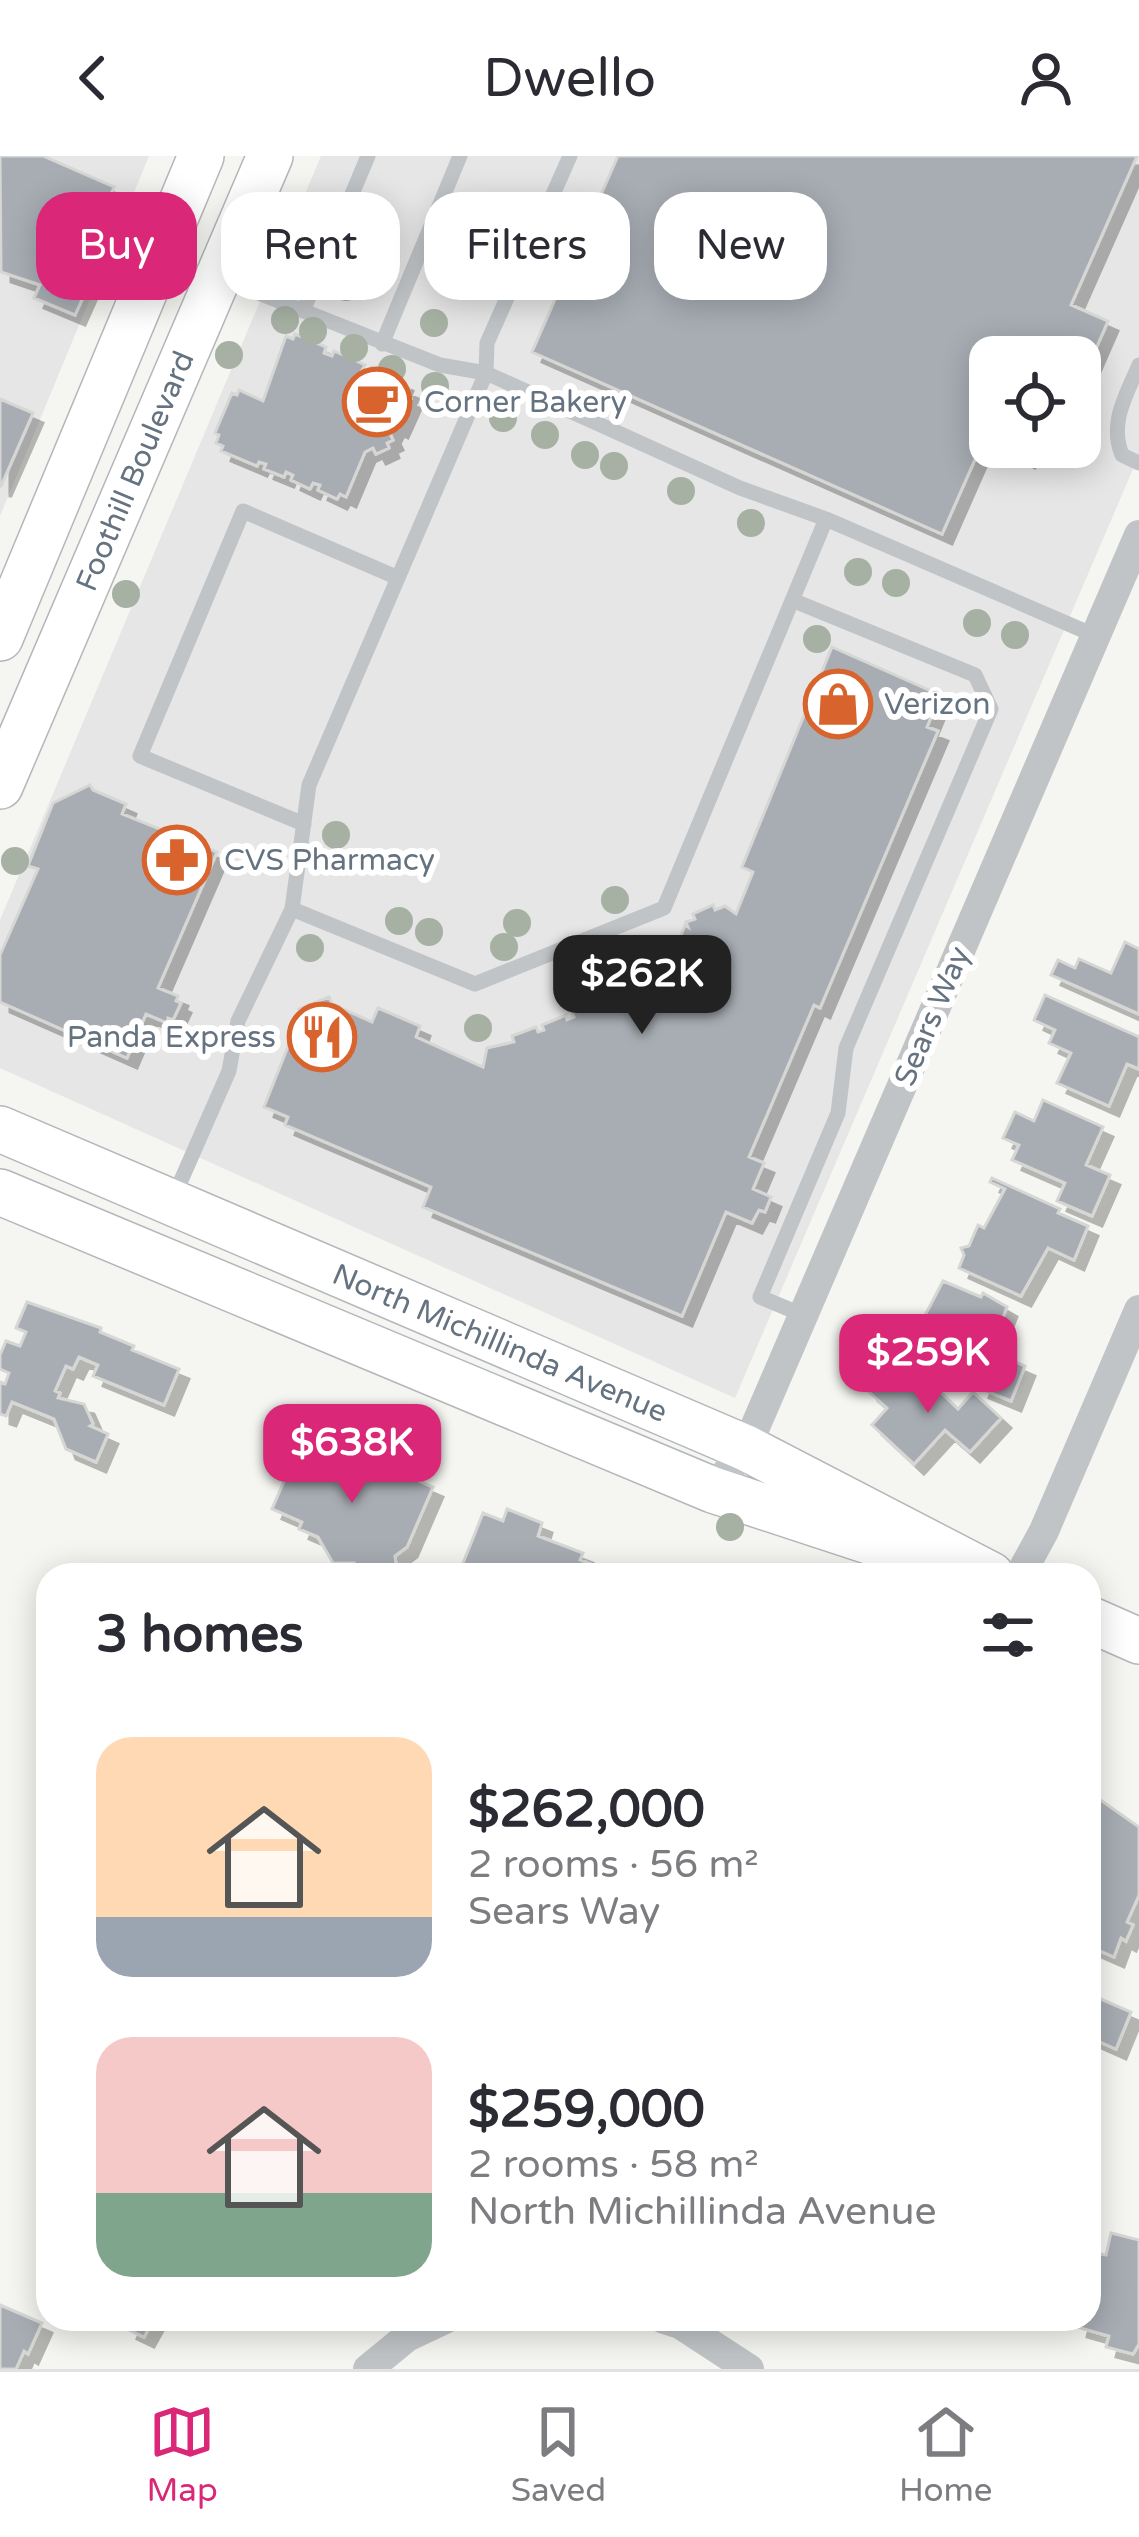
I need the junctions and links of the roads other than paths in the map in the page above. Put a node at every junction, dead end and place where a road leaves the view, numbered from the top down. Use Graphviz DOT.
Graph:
graph roads {
  1 [pos="201,156"];
  2 [pos="270,156"];
  3 [pos="368,156"];
  4 [pos="460,156"];
  5 [pos="570,156"];
  6 [pos="218,277"];
  7 [pos="303,311"];
  8 [pos="382,344"];
  9 [pos="1139,365"];
  10 [pos="486,373"];
  11 [pos="1139,464"];
  12 [pos="826,519"];
  13 [pos="1139,535"];
  14 [pos="396,577"];
  15 [pos="792,601"];
  16 [pos="1096,636"];
  17 [pos="0,638"];
  18 [pos="0,786"];
  19 [pos="304,824"];
  20 [pos="292,910"];
  21 [pos="0,1129"];
  22 [pos="0,1192"];
  23 [pos="172,1202"];
  24 [pos="1139,1310"];
  25 [pos="803,1315"];
  26 [pos="746,1448"];
  27 [pos="713,1490"];
  28 [pos="939,1563"];
  29 [pos="969,1563"];
  30 [pos="1025,1563"];
  31 [pos="1101,1624"];
  32 [pos="1139,1641"];
  33 [pos="420,2331"];
  34 [pos="691,2331"];
  35 [pos="368,2369"];
  36 [pos="749,2369"];
  1 -- 17 [label="main road, Foothill Boulevard"];
  2 -- 6 [label="main road, Foothill Boulevard"];
  3 -- 7 [label="lane"];
  4 -- 8 [label="lane"];
  5 -- 10 [label="lane"];
  6 -- 7 [label="lane"];
  6 -- 18 [label="main road, Foothill Boulevard"];
  7 -- 8 [label="lane"];
  8 -- 10 [label="lane"];
  9 -- 11 [label="lane"];
  10 -- 12 [label="lane"];
  10 -- 14 [label="lane"];
  12 -- 15 [label="lane"];
  12 -- 16 [label="lane"];
  13 -- 16 [label="street, Sears Way"];
  14 -- 19 [label="lane"];
  14 -- 19 [label="lane"];
  15 -- 20 [label="lane"];
  15 -- 25 [label="lane"];
  16 -- 25 [label="street, Sears Way"];
  19 -- 20 [label="lane"];
  20 -- 23 [label="lane"];
  21 -- 23 [label="main road, North Michillinda Avenue"];
  22 -- 27 [label="main road, North Michillinda Avenue"];
  23 -- 26 [label="main road, North Michillinda Avenue"];
  24 -- 30 [label="street"];
  25 -- 26 [label="street, Sears Way"];
  26 -- 27 [label="street, Sears Way"];
  26 -- 29 [label="main road, North Michillinda Avenue"];
  27 -- 28 [label="main road, North Michillinda Avenue"];
  31 -- 32 [label="main road"];
  33 -- 35 [label="street"];
  34 -- 36 [label="street"];
}
